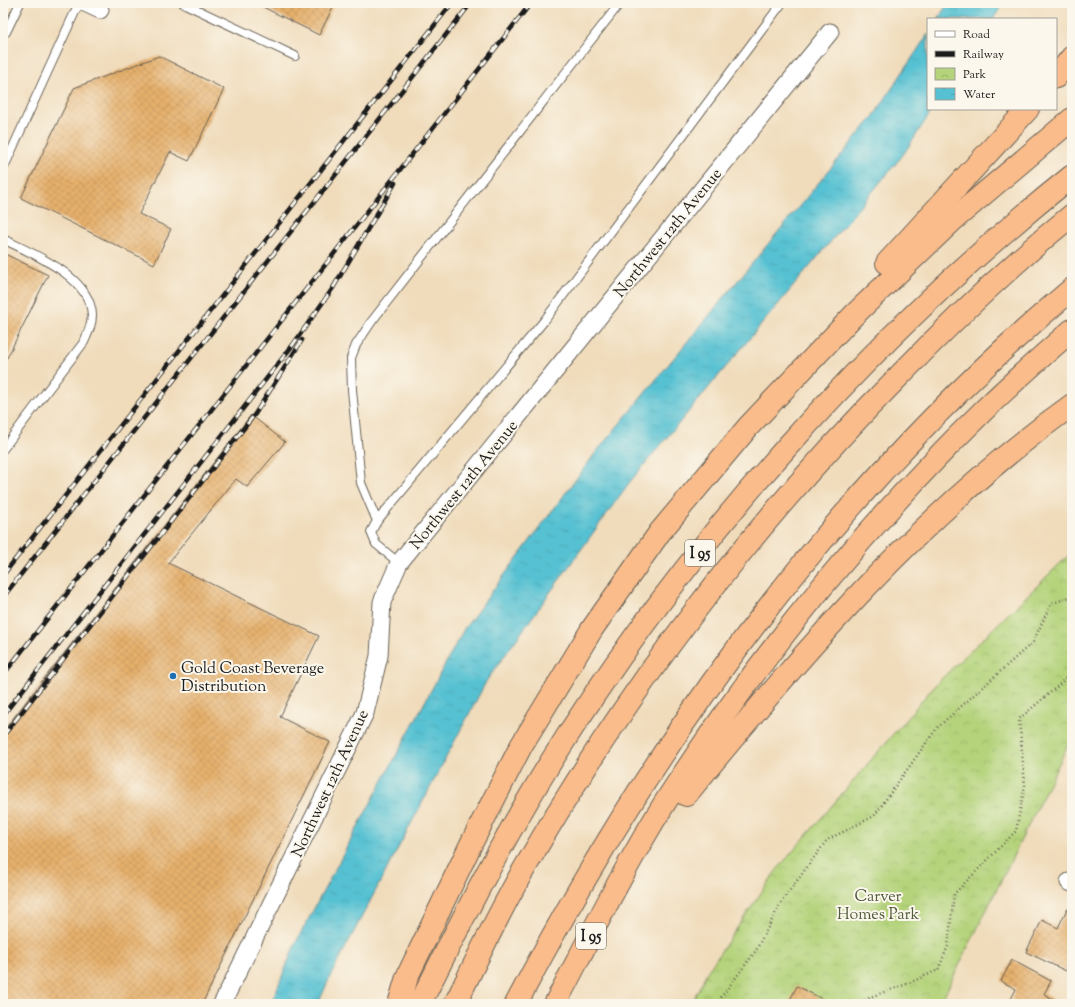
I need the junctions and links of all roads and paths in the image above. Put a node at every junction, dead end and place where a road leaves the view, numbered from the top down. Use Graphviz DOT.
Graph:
graph roads {
  1 [pos="20,3"];
  2 [pos="79,3"];
  3 [pos="183,3"];
  4 [pos="620,3"];
  5 [pos="782,3"];
  6 [pos="830,32"];
  7 [pos="4,34"];
  8 [pos="295,56"];
  9 [pos="1072,57"];
  10 [pos="1057,75"];
  11 [pos="1027,110"];
  12 [pos="1072,119"];
  13 [pos="4,167"];
  14 [pos="1072,176"];
  15 [pos="1072,215"];
  16 [pos="3,239"];
  17 [pos="1072,289"];
  18 [pos="1072,330"];
  19 [pos="774,398"];
  20 [pos="1072,405"];
  21 [pos="3,449"];
  22 [pos="377,521"];
  23 [pos="399,563"];
  24 [pos="1072,596"];
  25 [pos="1072,671"];
  26 [pos="627,867"];
  27 [pos="222,1004"];
  28 [pos="399,1004"];
  29 [pos="420,1004"];
  30 [pos="455,1004"];
  31 [pos="516,1004"];
  32 [pos="555,1004"];
  33 [pos="716,1004"];
  34 [pos="863,1004"];
  1 -- 7 [label="lane"];
  2 -- 13 [label="lane"];
  3 -- 8 [label="lane"];
  4 -- 22 [label="lane"];
  5 -- 22 [label="lane"];
  6 -- 23 [label="street, Northwest 12th Avenue"];
  9 -- 10 [label="highway"];
  11 -- 19 [label="highway"];
  12 -- 19 [label="highway"];
  14 -- 29 [label="highway, I 95"];
  15 -- 30 [label="highway"];
  16 -- 21 [label="lane"];
  17 -- 31 [label="highway"];
  18 -- 26 [label="highway, I 95"];
  19 -- 28 [label="highway"];
  20 -- 26 [label="highway"];
  22 -- 23 [label="lane"];
  23 -- 27 [label="street, Northwest 12th Avenue"];
  24 -- 33 [label="path"];
  25 -- 34 [label="path"];
  26 -- 32 [label="highway, I 95"];
}
